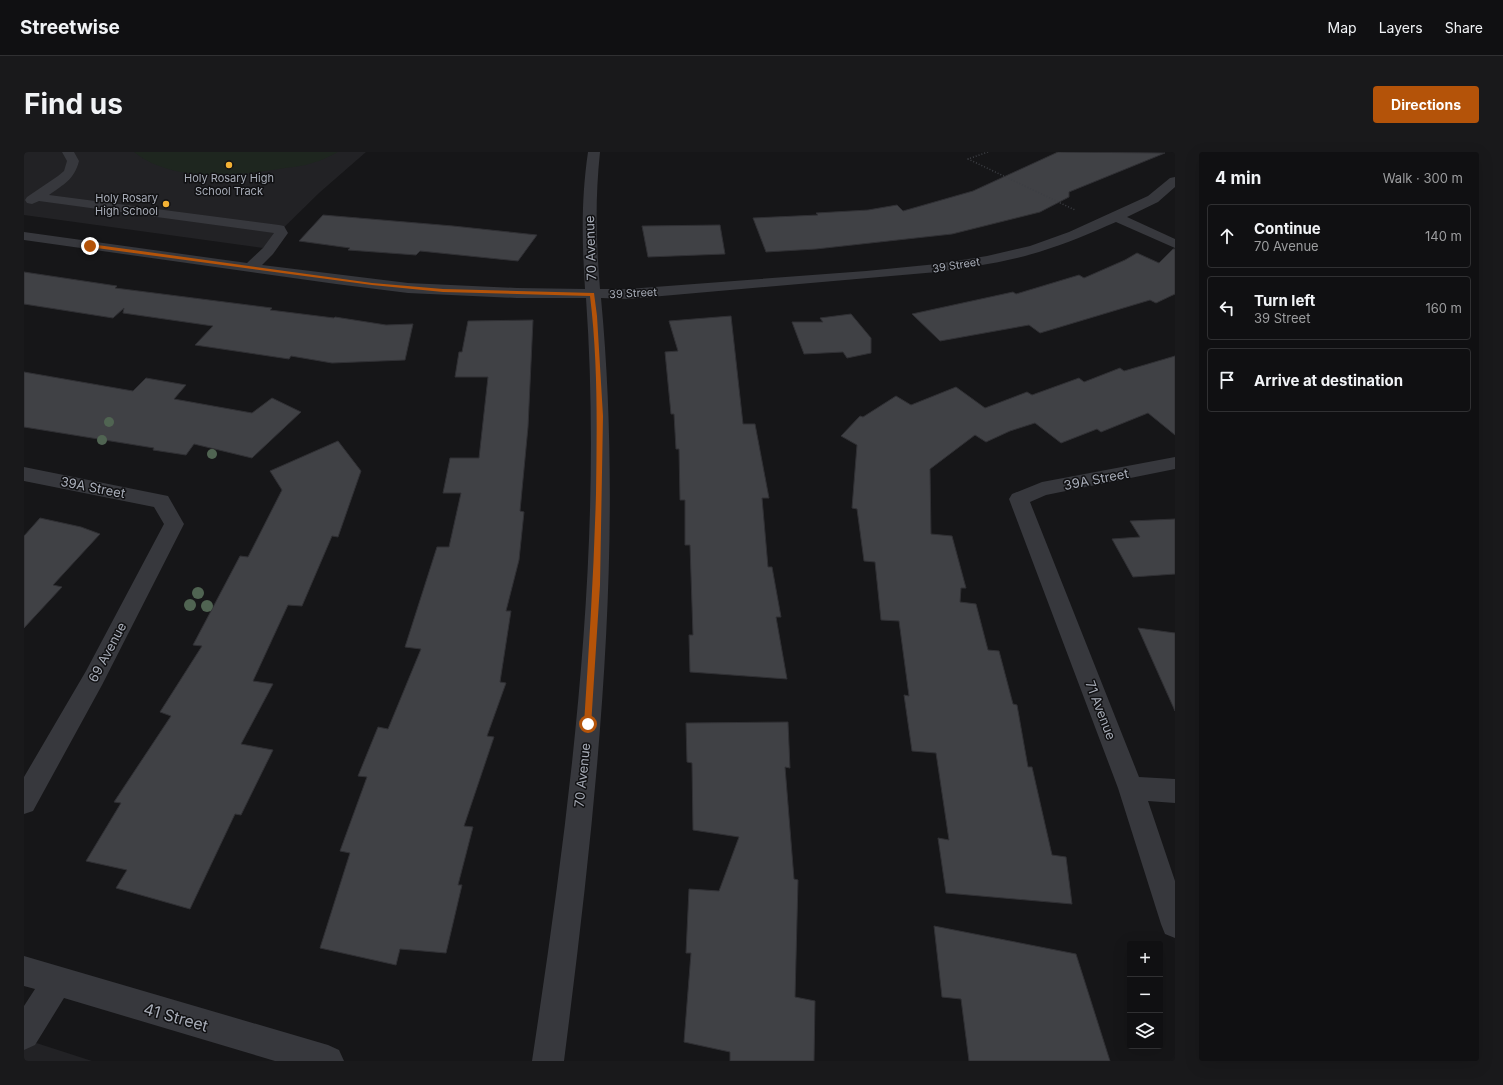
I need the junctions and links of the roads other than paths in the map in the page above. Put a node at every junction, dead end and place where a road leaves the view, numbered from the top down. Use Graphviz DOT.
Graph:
graph roads {
  1 [pos="68,152"];
  2 [pos="594,152"];
  3 [pos="1175,181"];
  4 [pos="36,197"];
  5 [pos="24,205"];
  6 [pos="1116,217"];
  7 [pos="24,236"];
  8 [pos="1175,244"];
  9 [pos="250,268"];
  10 [pos="592,294"];
  11 [pos="1175,463"];
  12 [pos="24,474"];
  13 [pos="1019,499"];
  14 [pos="162,501"];
  15 [pos="1131,788"];
  16 [pos="1175,791"];
  17 [pos="24,802"];
  18 [pos="1175,924"];
  19 [pos="24,971"];
  20 [pos="57,982"];
  21 [pos="24,1034"];
  22 [pos="325,1061"];
  23 [pos="548,1061"];
  1 -- 4 [label="street"];
  2 -- 10 [label="street, 70 Avenue"];
  3 -- 6 [label="street, 39 Street"];
  4 -- 5 [label="street"];
  4 -- 9 [label="street"];
  6 -- 8 [label="street"];
  6 -- 10 [label="street, 39 Street"];
  7 -- 9 [label="street, 39 Street"];
  9 -- 10 [label="street, 39 Street"];
  10 -- 23 [label="street, 70 Avenue"];
  11 -- 13 [label="street, 39A Street"];
  12 -- 14 [label="street, 39A Street"];
  13 -- 15 [label="street, 71 Avenue"];
  14 -- 17 [label="street, 69 Avenue"];
  15 -- 16 [label="street"];
  15 -- 18 [label="street, 71 Avenue"];
  19 -- 20 [label="street, 41 Street"];
  20 -- 21 [label="street"];
  20 -- 22 [label="street, 41 Street"];
}
